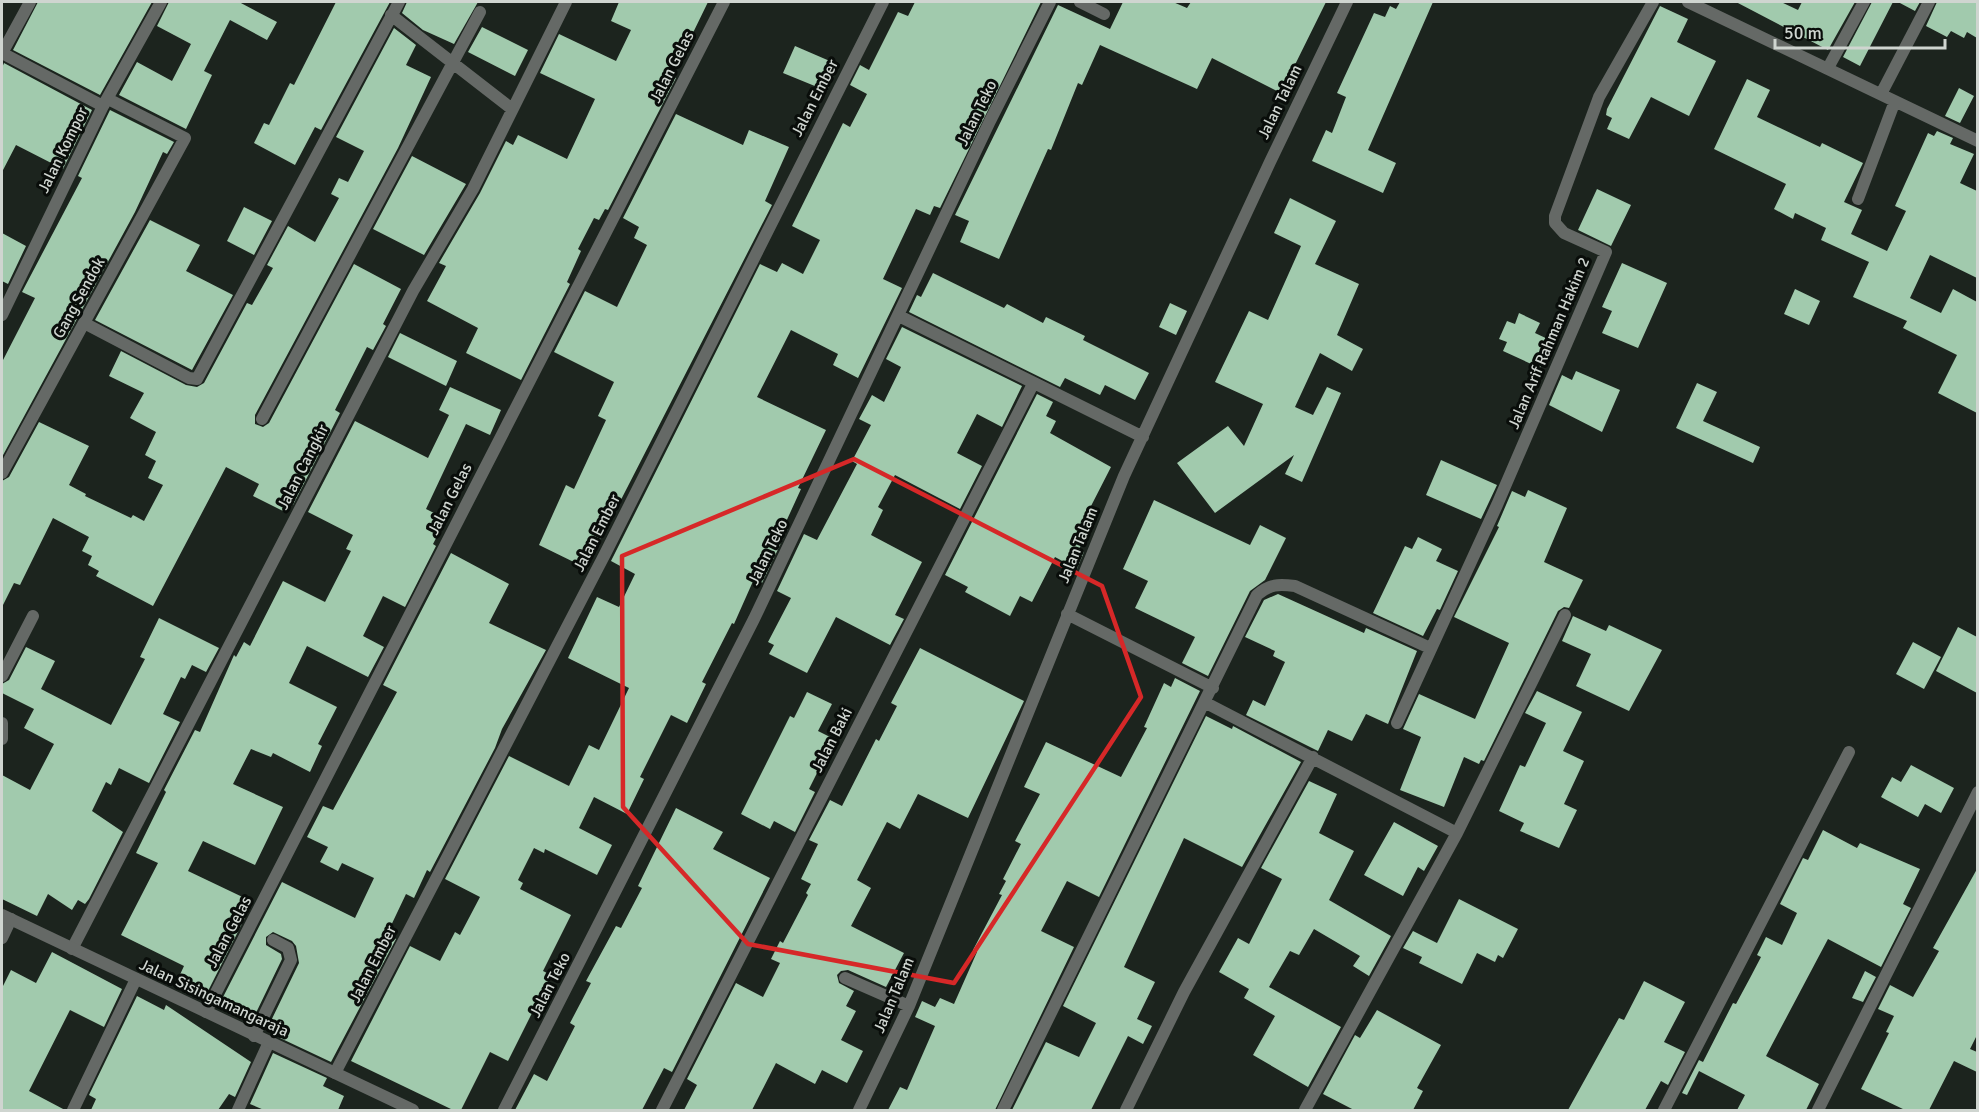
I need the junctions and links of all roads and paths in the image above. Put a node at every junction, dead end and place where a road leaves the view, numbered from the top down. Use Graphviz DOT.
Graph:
graph roads {
  1 [pos="30,2"];
  2 [pos="160,2"];
  3 [pos="399,2"];
  4 [pos="566,2"];
  5 [pos="724,2"];
  6 [pos="880,2"];
  7 [pos="1050,2"];
  8 [pos="1080,2"];
  9 [pos="1347,2"];
  10 [pos="1653,2"];
  11 [pos="1688,2"];
  12 [pos="1864,2"];
  13 [pos="1929,2"];
  14 [pos="1708,6"];
  15 [pos="480,12"];
  16 [pos="1104,14"];
  17 [pos="391,15"];
  18 [pos="2,53"];
  19 [pos="452,62"];
  20 [pos="1828,68"];
  21 [pos="1881,94"];
  22 [pos="1895,101"];
  23 [pos="105,102"];
  24 [pos="512,109"];
  25 [pos="1977,141"];
  26 [pos="1858,199"];
  27 [pos="2,315"];
  28 [pos="899,316"];
  29 [pos="84,323"];
  30 [pos="1033,384"];
  31 [pos="262,419"];
  32 [pos="1143,437"];
  33 [pos="2,473"];
  34 [pos="1068,614"];
  35 [pos="1565,615"];
  36 [pos="33,616"];
  37 [pos="1430,648"];
  38 [pos="2,676"];
  39 [pos="1213,688"];
  40 [pos="1206,703"];
  41 [pos="2,723"];
  42 [pos="1398,723"];
  43 [pos="2,739"];
  44 [pos="1850,752"];
  45 [pos="1313,757"];
  46 [pos="1977,792"];
  47 [pos="1457,833"];
  48 [pos="6,917"];
  49 [pos="2,938"];
  50 [pos="273,940"];
  51 [pos="72,949"];
  52 [pos="845,978"];
  53 [pos="136,979"];
  54 [pos="909,1006"];
  55 [pos="206,1012"];
  56 [pos="255,1035"];
  57 [pos="269,1042"];
  58 [pos="335,1073"];
  59 [pos="406,1109"];
  60 [pos="73,1110"];
  61 [pos="238,1110"];
  62 [pos="504,1110"];
  63 [pos="662,1110"];
  64 [pos="860,1110"];
  65 [pos="1003,1110"];
  66 [pos="1126,1110"];
  67 [pos="1305,1110"];
  68 [pos="1664,1110"];
  69 [pos="1818,1110"];
  1 -- 18 [label="street"];
  2 -- 23 [label="street, Jalan Kompor"];
  3 -- 17 [label="street"];
  4 -- 24 [label="street, Jalan Cangkir"];
  5 -- 55 [label="street, Jalan Gelas"];
  6 -- 58 [label="street, Jalan Ember"];
  7 -- 28 [label="street, Jalan Teko"];
  8 -- 16 [label="street"];
  9 -- 32 [label="street, Jalan Talam"];
  10 -- 37 [label="street, Jalan Arif Rahman Hakim 2"];
  11 -- 14 [label="street"];
  12 -- 20 [label="street"];
  13 -- 21 [label="street"];
  14 -- 20 [label="street"];
  15 -- 19 [label="street"];
  17 -- 19 [label="street"];
  17 -- 29 [label="street"];
  18 -- 23 [label="street"];
  19 -- 24 [label="street"];
  19 -- 31 [label="street"];
  20 -- 21 [label="street"];
  21 -- 22 [label="street"];
  22 -- 25 [label="street"];
  22 -- 26 [label="street"];
  23 -- 27 [label="street, Jalan Kompor"];
  23 -- 29 [label="street, Gang Sendok"];
  24 -- 51 [label="street, Jalan Cangkir"];
  28 -- 30 [label="street"];
  28 -- 62 [label="street, Jalan Teko"];
  29 -- 33 [label="street, Gang Sendok"];
  30 -- 32 [label="street"];
  30 -- 63 [label="street, Jalan Baki"];
  32 -- 34 [label="street, Jalan Talam"];
  34 -- 39 [label="street"];
  34 -- 54 [label="street, Jalan Talam"];
  35 -- 47 [label="street"];
  36 -- 38 [label="street"];
  37 -- 39 [label="street"];
  37 -- 42 [label="street, Jalan Arif Rahman Hakim 2"];
  39 -- 40 [label="street"];
  40 -- 45 [label="street"];
  40 -- 65 [label="street"];
  41 -- 43 [label="street"];
  44 -- 68 [label="street"];
  45 -- 47 [label="street"];
  45 -- 66 [label="street"];
  46 -- 69 [label="street"];
  47 -- 67 [label="street"];
  48 -- 49 [label="street"];
  48 -- 51 [label="street, Jalan Sisingamangaraja"];
  50 -- 56 [label="street"];
  51 -- 53 [label="street, Jalan Sisingamangaraja"];
  52 -- 54 [label="street"];
  53 -- 55 [label="street, Jalan Sisingamangaraja"];
  53 -- 60 [label="street"];
  54 -- 64 [label="street, Jalan Talam"];
  55 -- 56 [label="street, Jalan Sisingamangaraja"];
  56 -- 57 [label="street, Jalan Sisingamangaraja"];
  57 -- 58 [label="street, Jalan Sisingamangaraja"];
  57 -- 61 [label="street"];
  58 -- 59 [label="street, Jalan Sisingamangaraja"];
}
